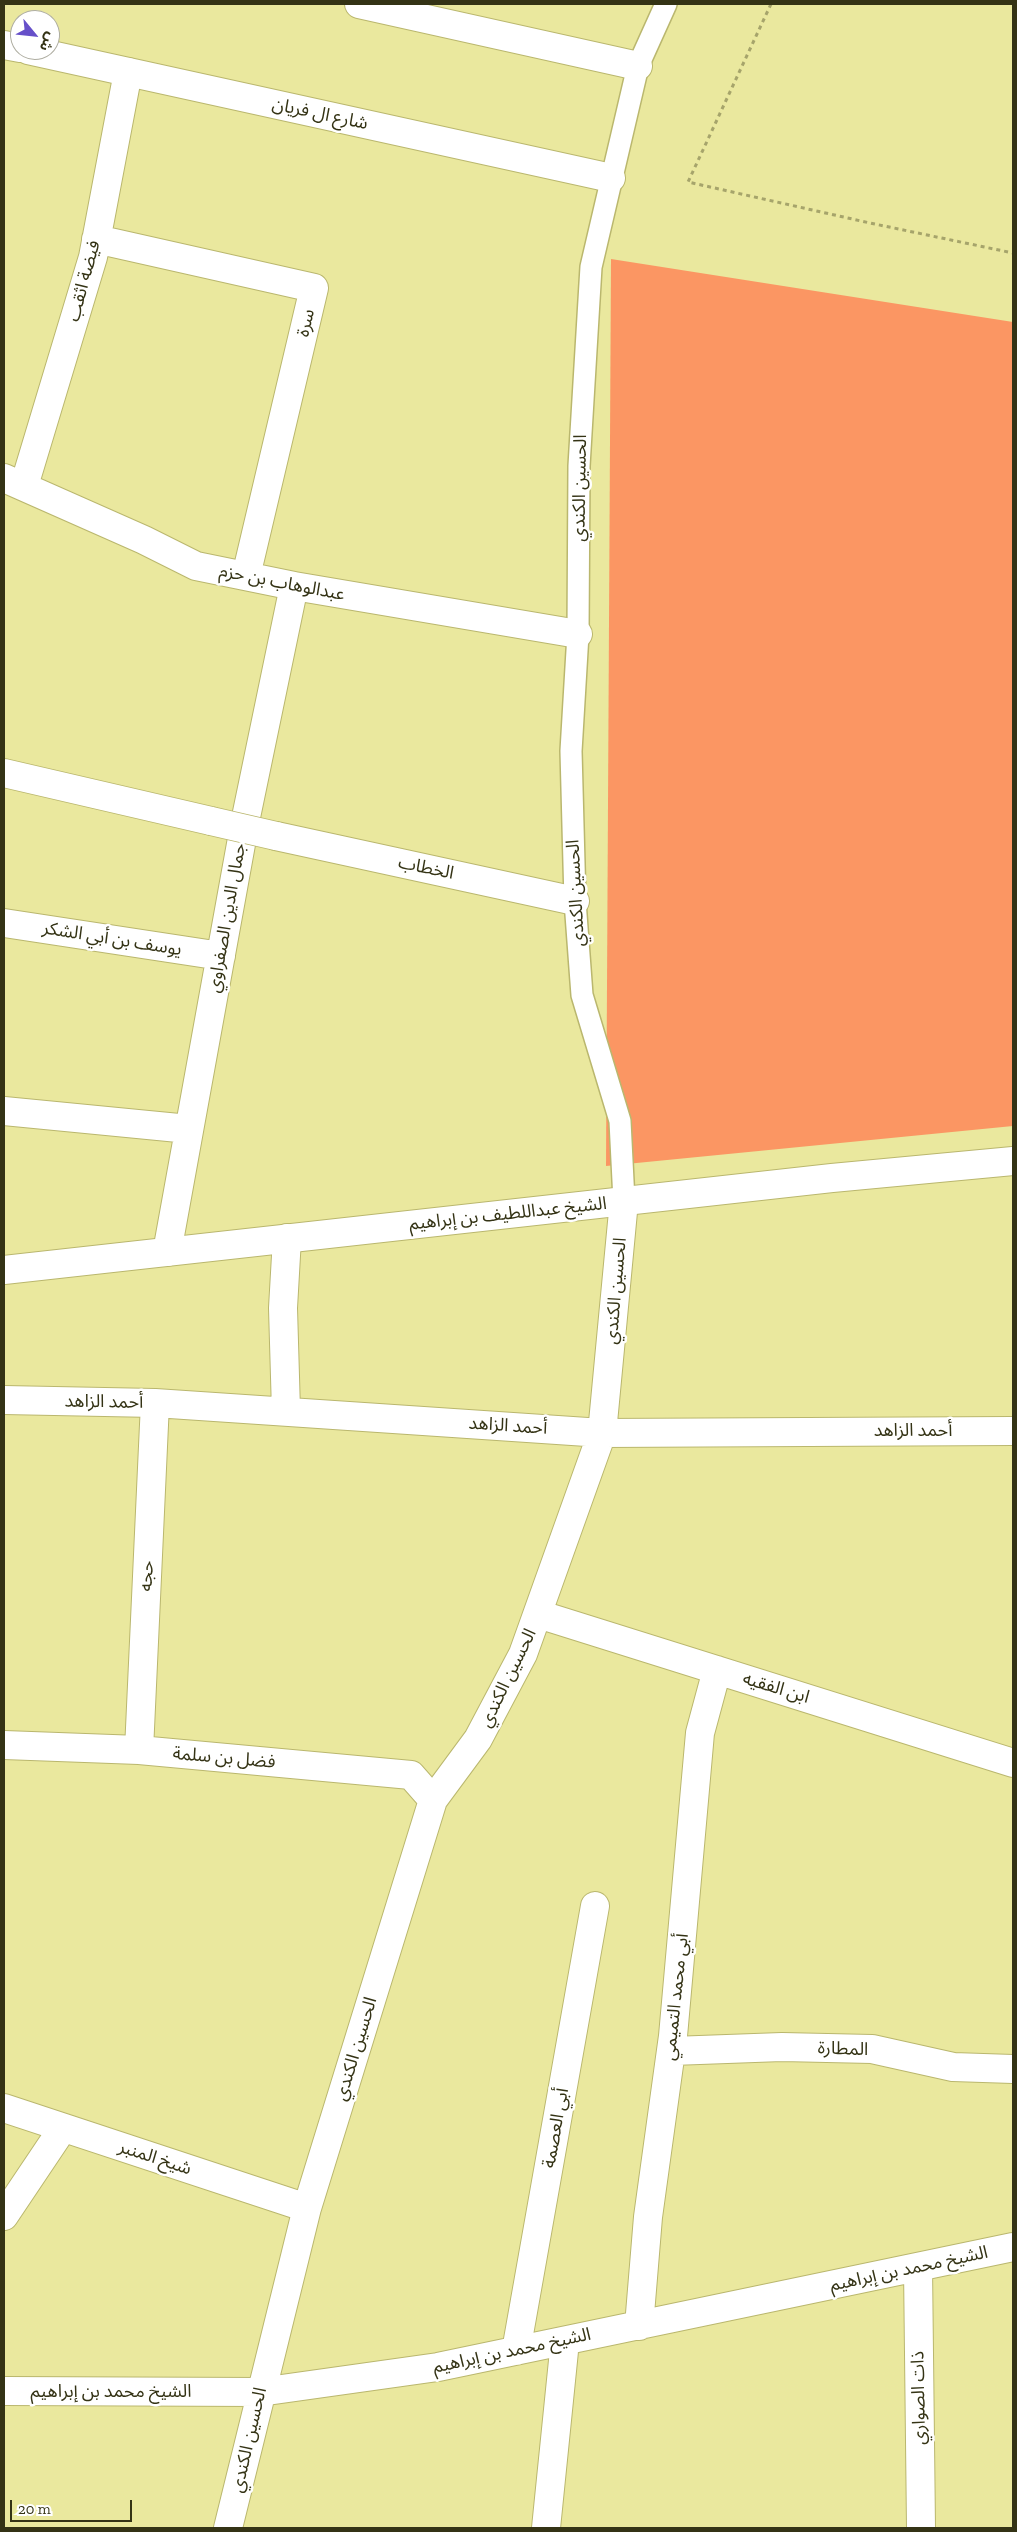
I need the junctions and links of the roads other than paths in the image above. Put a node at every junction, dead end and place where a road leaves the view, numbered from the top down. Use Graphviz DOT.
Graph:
graph roads {
  1 [pos="359,4"];
  2 [pos="666,4"];
  3 [pos="60,57"];
  4 [pos="638,66"];
  5 [pos="128,72"];
  6 [pos="611,178"];
  7 [pos="96,239"];
  8 [pos="14,482"];
  9 [pos="246,576"];
  10 [pos="294,586"];
  11 [pos="578,634"];
  12 [pos="4,772"];
  13 [pos="575,901"];
  14 [pos="4,923"];
  15 [pos="221,956"];
  16 [pos="4,1111"];
  17 [pos="189,1129"];
  18 [pos="1013,1161"];
  19 [pos="624,1202"];
  20 [pos="287,1238"];
  21 [pos="167,1252"];
  22 [pos="4,1270"];
  23 [pos="4,1400"];
  24 [pos="155,1403"];
  25 [pos="286,1411"];
  26 [pos="1013,1431"];
  27 [pos="602,1433"];
  28 [pos="538,1614"];
  29 [pos="717,1670"];
  30 [pos="4,1746"];
  31 [pos="139,1750"];
  32 [pos="1013,1763"];
  33 [pos="433,1800"];
  34 [pos="595,1906"];
  35 [pos="672,2052"];
  36 [pos="1013,2069"];
  37 [pos="4,2108"];
  38 [pos="63,2128"];
  39 [pos="307,2208"];
  40 [pos="4,2216"];
  41 [pos="1013,2248"];
  42 [pos="918,2267"];
  43 [pos="639,2326"];
  44 [pos="565,2341"];
  45 [pos="516,2351"];
  46 [pos="4,2391"];
  47 [pos="260,2392"];
  48 [pos="228,2528"];
  49 [pos="546,2528"];
  50 [pos="921,2528"];
  1 -- 4 [label="street"];
  2 -- 4 [label="lane, الحسين الكندي"];
  3 -- 5 [label="street, شارع ال فريان"];
  4 -- 6 [label="lane, الحسين الكندي"];
  5 -- 6 [label="street, شارع ال فريان"];
  5 -- 7 [label="street, فيضة اثقب"];
  6 -- 11 [label="lane, الحسين الكندي"];
  7 -- 8 [label="street, فيضة اثقب"];
  7 -- 9 [label="street, سرة"];
  8 -- 9 [label="street, عبدالوهاب بن حزم"];
  9 -- 10 [label="street, عبدالوهاب بن حزم"];
  10 -- 11 [label="street, عبدالوهاب بن حزم"];
  10 -- 15 [label="street, جمال الدين الصفراوي"];
  11 -- 13 [label="lane, الحسين الكندي"];
  12 -- 13 [label="street, الخطاب, bridge"];
  13 -- 19 [label="lane, الحسين الكندي"];
  14 -- 15 [label="street, يوسف بن أبي الشكر"];
  15 -- 17 [label="street, جمال الدين الصفراوي"];
  16 -- 17 [label="street"];
  17 -- 21 [label="street, جمال الدين الصفراوي"];
  18 -- 19 [label="street, الشيخ عبداللطيف بن إبراهيم"];
  19 -- 20 [label="street, الشيخ عبداللطيف بن إبراهيم"];
  19 -- 27 [label="street, الحسين الكندي"];
  20 -- 21 [label="street, الشيخ عبداللطيف بن إبراهيم"];
  20 -- 25 [label="street"];
  21 -- 22 [label="street, الشيخ عبداللطيف بن إبراهيم"];
  23 -- 24 [label="street, أحمد الزاهد"];
  24 -- 25 [label="street, أحمد الزاهد"];
  24 -- 31 [label="street, حجه"];
  25 -- 27 [label="street, أحمد الزاهد"];
  26 -- 27 [label="street, أحمد الزاهد"];
  27 -- 28 [label="street, الحسين الكندي"];
  28 -- 29 [label="street, ابن الفقيه"];
  28 -- 33 [label="street, الحسين الكندي"];
  29 -- 32 [label="street, ابن الفقيه"];
  29 -- 35 [label="street, أبي محمد التميمي"];
  30 -- 31 [label="street, فضل بن سلمة"];
  31 -- 33 [label="street, فضل بن سلمة"];
  33 -- 39 [label="street, الحسين الكندي"];
  34 -- 45 [label="street, أبي العصمة"];
  35 -- 36 [label="street, المطارة"];
  35 -- 43 [label="street, أبي محمد التميمي"];
  37 -- 38 [label="street, شيخ المنبر"];
  38 -- 39 [label="street, شيخ المنبر"];
  38 -- 40 [label="street"];
  39 -- 47 [label="street, الحسين الكندي"];
  41 -- 42 [label="street, الشيخ محمد بن إبراهيم"];
  42 -- 43 [label="street, الشيخ محمد بن إبراهيم"];
  42 -- 50 [label="street, ذات الصواري"];
  43 -- 44 [label="street, الشيخ محمد بن إبراهيم"];
  44 -- 45 [label="street, الشيخ محمد بن إبراهيم"];
  44 -- 49 [label="street"];
  45 -- 47 [label="street, الشيخ محمد بن إبراهيم"];
  46 -- 47 [label="street, الشيخ محمد بن إبراهيم"];
  47 -- 48 [label="street, الحسين الكندي"];
}
